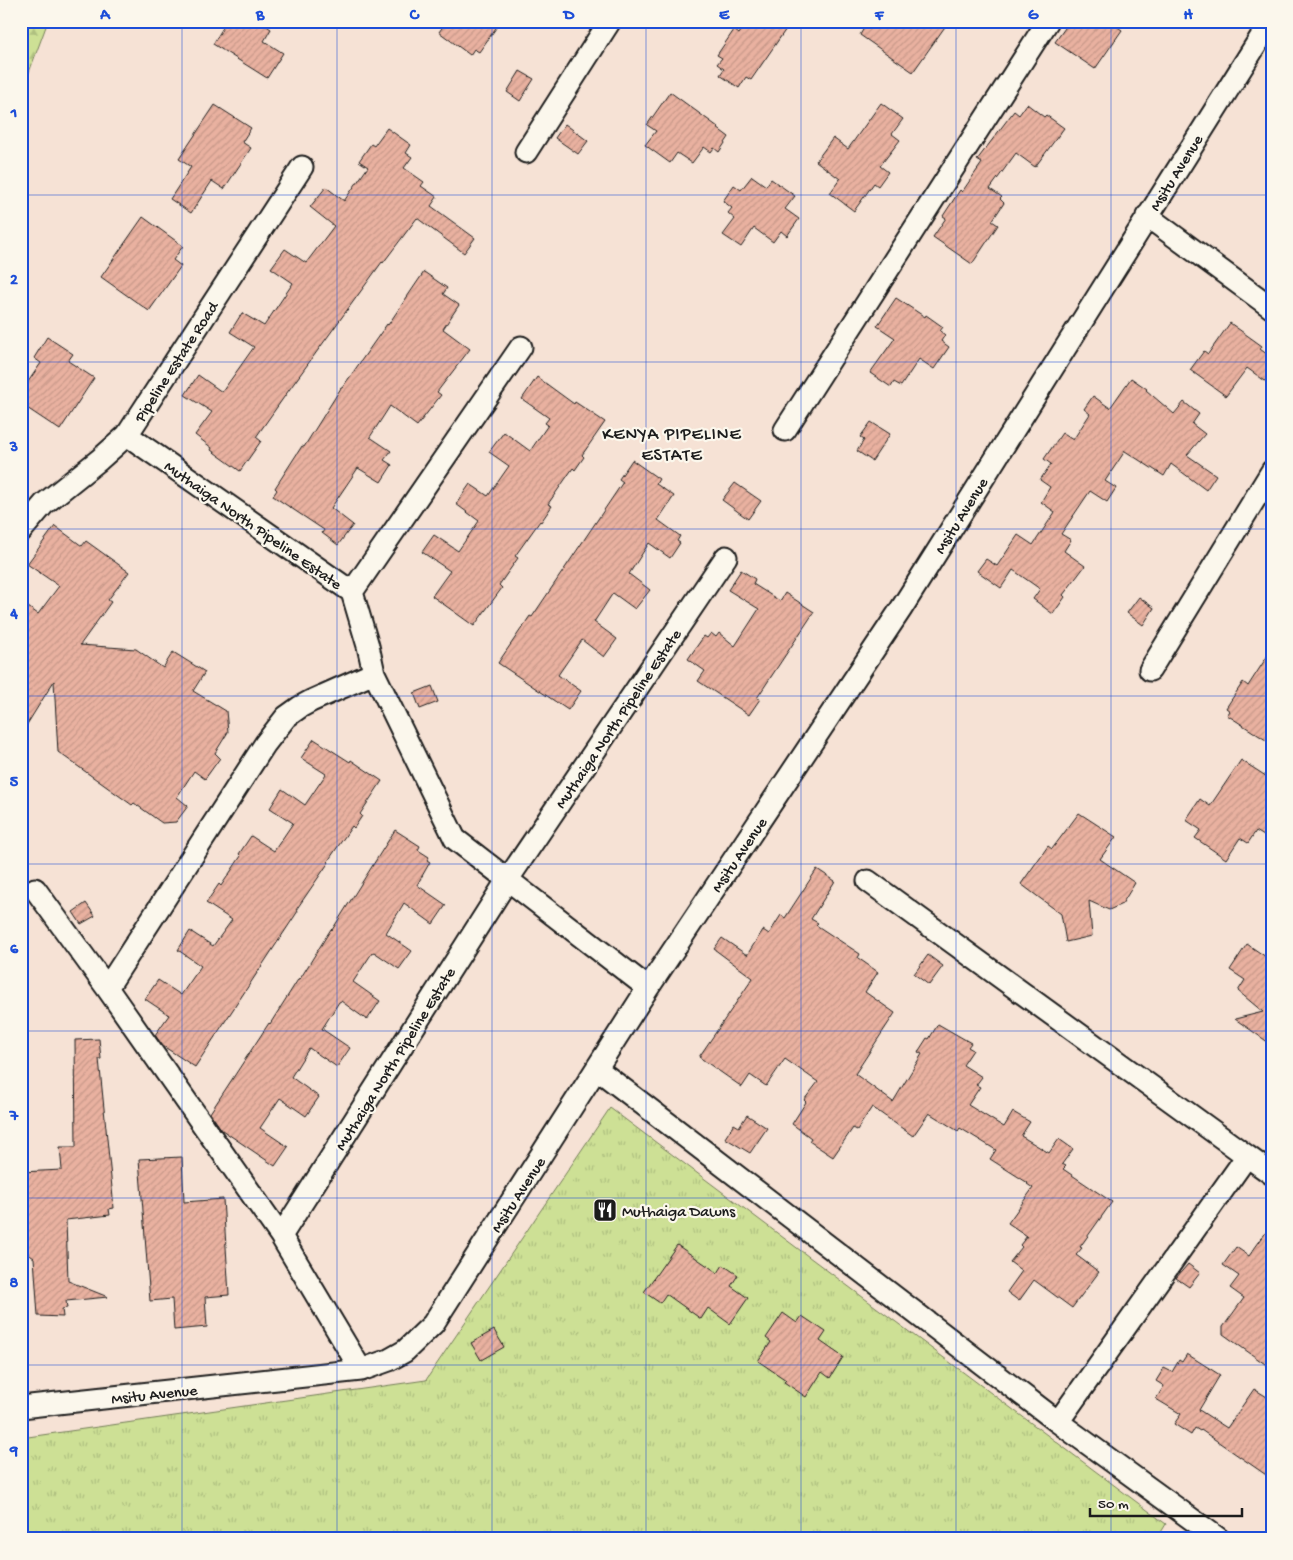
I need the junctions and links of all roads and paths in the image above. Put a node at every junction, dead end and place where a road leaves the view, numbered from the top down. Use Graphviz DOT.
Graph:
graph roads {
  1 [pos="610,21"];
  2 [pos="1048,21"];
  3 [pos="1271,21"];
  4 [pos="526,152"];
  5 [pos="302,167"];
  6 [pos="1147,216"];
  7 [pos="1272,308"];
  8 [pos="521,347"];
  9 [pos="785,430"];
  10 [pos="127,435"];
  11 [pos="1272,472"];
  12 [pos="21,531"];
  13 [pos="726,557"];
  14 [pos="352,592"];
  15 [pos="1150,670"];
  16 [pos="374,673"];
  17 [pos="508,879"];
  18 [pos="868,880"];
  19 [pos="34,889"];
  20 [pos="108,988"];
  21 [pos="648,988"];
  22 [pos="597,1069"];
  23 [pos="1247,1156"];
  24 [pos="1272,1174"];
  25 [pos="281,1236"];
  26 [pos="361,1370"];
  27 [pos="21,1407"];
  28 [pos="1058,1422"];
  29 [pos="1219,1539"];
  1 -- 4 [label="street"];
  2 -- 9 [label="street"];
  3 -- 6 [label="street, Msitu Avenue"];
  5 -- 10 [label="street, Pipeline Estate Road"];
  6 -- 7 [label="street"];
  6 -- 21 [label="street, Msitu Avenue"];
  8 -- 14 [label="street"];
  10 -- 12 [label="street, Pipeline Estate Road"];
  10 -- 14 [label="street, Muthaiga North Pipeline Estate"];
  11 -- 15 [label="street"];
  13 -- 17 [label="street, Muthaiga North Pipeline Estate"];
  14 -- 16 [label="street, Muthaiga North Pipeline Estate"];
  16 -- 17 [label="street, Muthaiga North Pipeline Estate"];
  16 -- 20 [label="street"];
  17 -- 21 [label="street, Muthaiga North Pipeline Estate"];
  17 -- 25 [label="street, Muthaiga North Pipeline Estate"];
  18 -- 23 [label="street"];
  19 -- 20 [label="street"];
  20 -- 25 [label="street"];
  21 -- 22 [label="street, Msitu Avenue"];
  22 -- 26 [label="street, Msitu Avenue"];
  22 -- 28 [label="street"];
  23 -- 24 [label="street"];
  23 -- 28 [label="street"];
  25 -- 26 [label="street"];
  26 -- 27 [label="street, Msitu Avenue"];
  28 -- 29 [label="street"];
}
